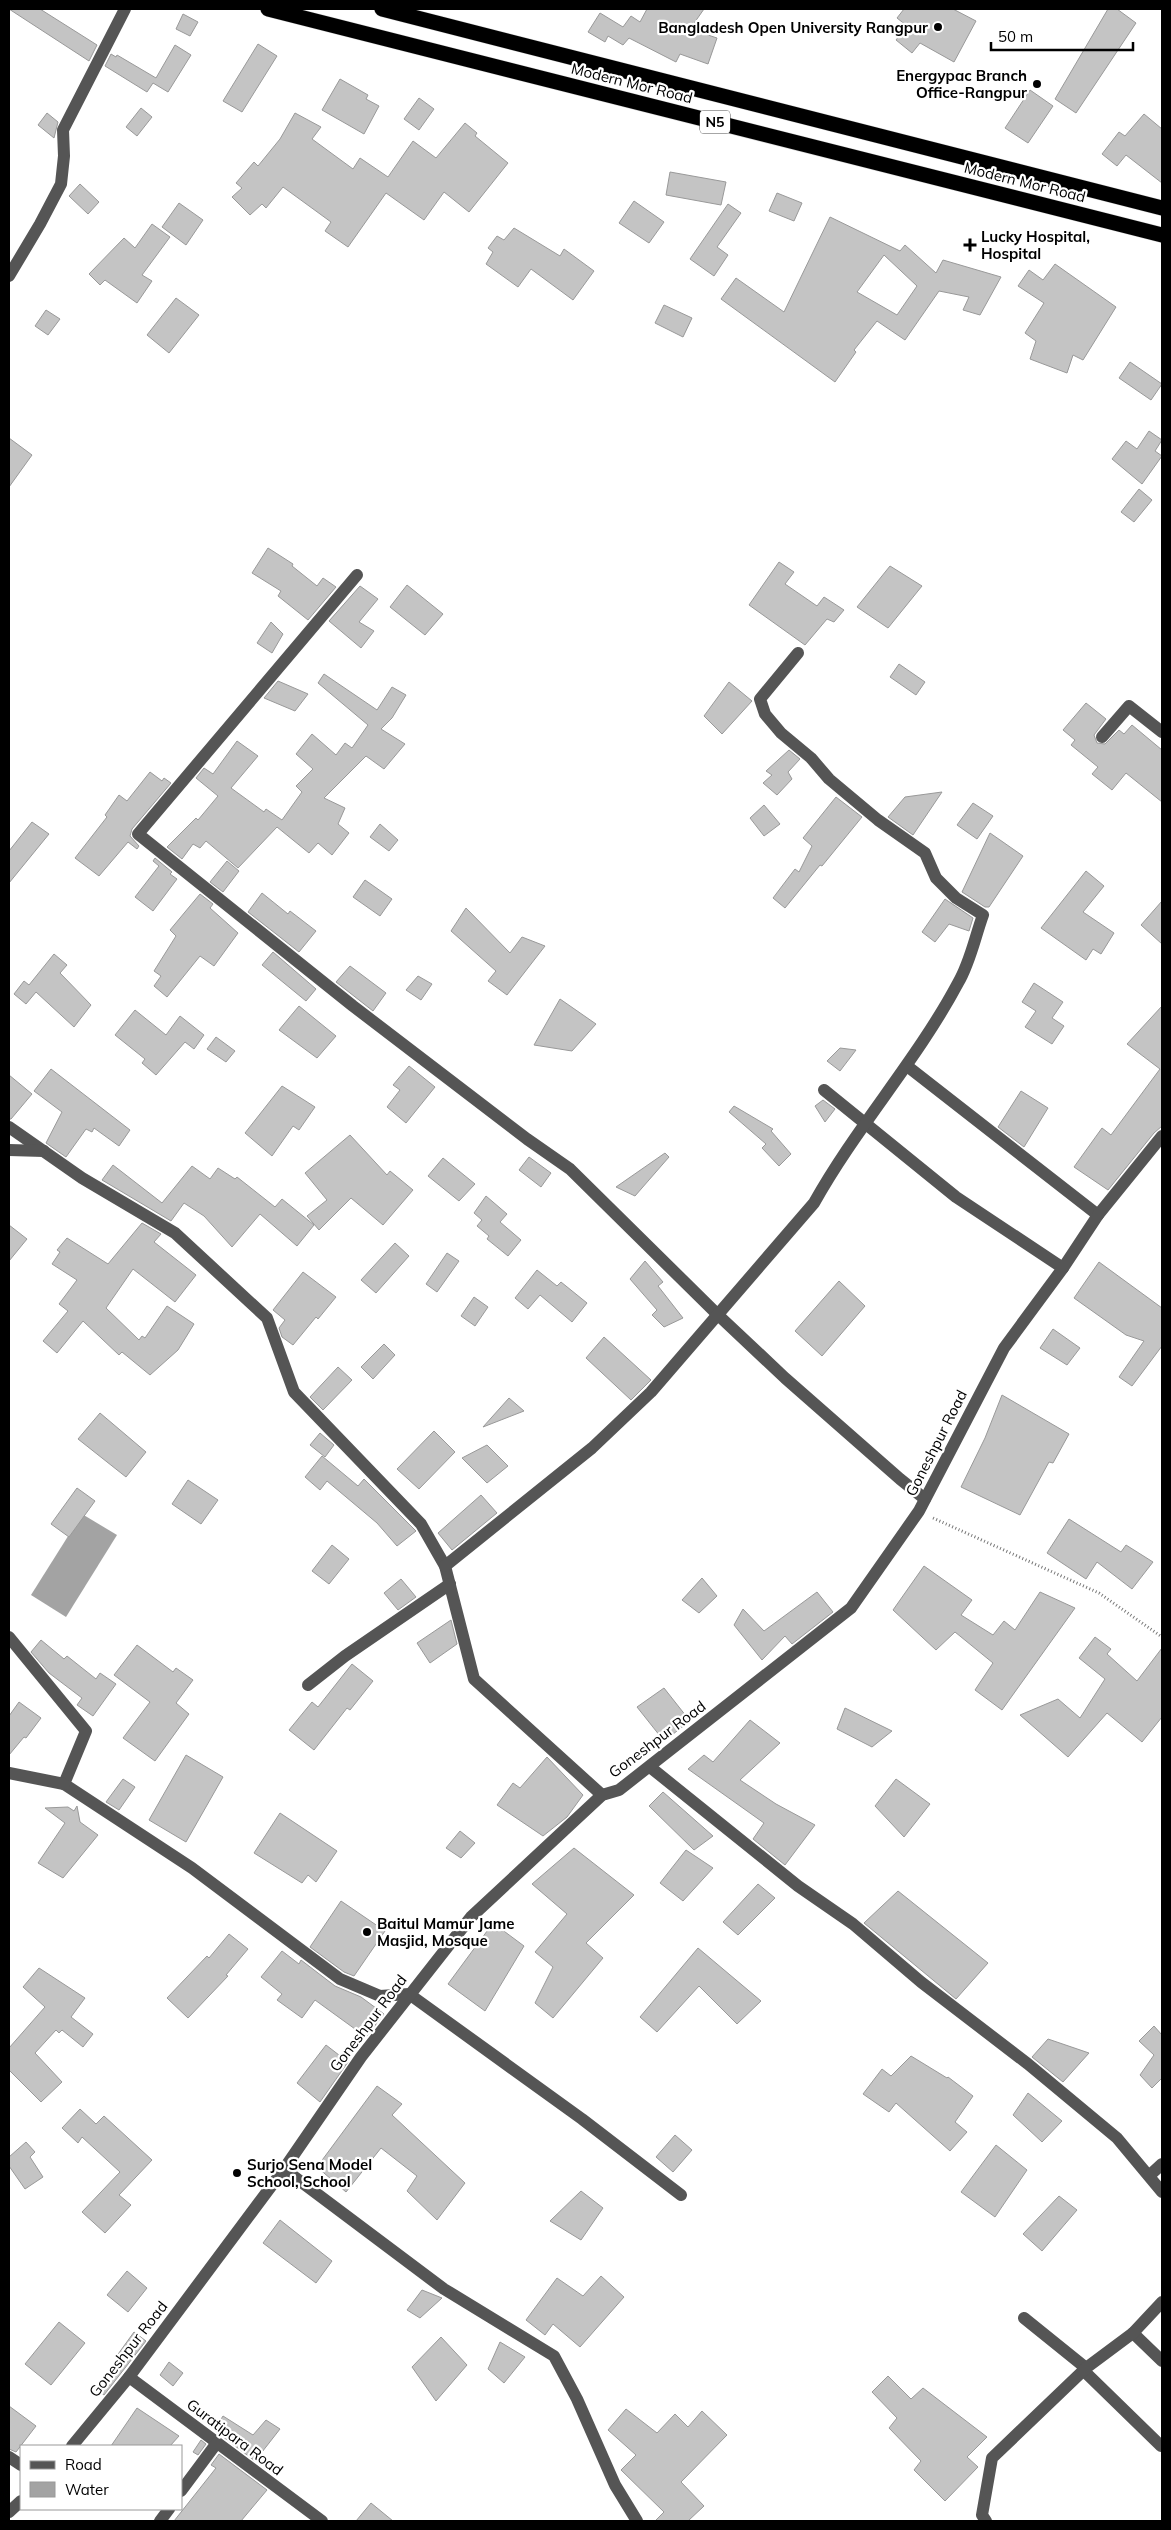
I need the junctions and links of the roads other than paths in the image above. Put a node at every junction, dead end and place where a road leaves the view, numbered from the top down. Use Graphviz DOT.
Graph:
graph roads {
  1 [pos="125,9"];
  2 [pos="268,9"];
  3 [pos="382,9"];
  4 [pos="1162,208"];
  5 [pos="1162,235"];
  6 [pos="9,276"];
  7 [pos="357,575"];
  8 [pos="798,653"];
  9 [pos="1162,732"];
  10 [pos="1102,737"];
  11 [pos="907,1066"];
  12 [pos="824,1090"];
  13 [pos="865,1123"];
  14 [pos="9,1127"];
  15 [pos="1162,1136"];
  16 [pos="9,1150"];
  17 [pos="44,1151"];
  18 [pos="1098,1215"];
  19 [pos="1063,1268"];
  20 [pos="716,1314"];
  21 [pos="925,1498"];
  22 [pos="445,1566"];
  23 [pos="450,1584"];
  24 [pos="9,1637"];
  25 [pos="308,1684"];
  26 [pos="650,1767"];
  27 [pos="9,1773"];
  28 [pos="64,1784"];
  29 [pos="602,1795"];
  30 [pos="409,1994"];
  31 [pos="1162,2164"];
  32 [pos="284,2169"];
  33 [pos="1150,2175"];
  34 [pos="1162,2192"];
  35 [pos="681,2195"];
  36 [pos="1162,2302"];
  37 [pos="1024,2318"];
  38 [pos="1133,2333"];
  39 [pos="1162,2361"];
  40 [pos="1084,2369"];
  41 [pos="129,2377"];
  42 [pos="216,2444"];
  43 [pos="73,2445"];
  44 [pos="1162,2446"];
  45 [pos="9,2457"];
  46 [pos="20,2464"];
  47 [pos="182,2490"];
  48 [pos="20,2502"];
  49 [pos="168,2510"];
  50 [pos="9,2512"];
  51 [pos="160,2521"];
  52 [pos="322,2521"];
  53 [pos="637,2521"];
  54 [pos="986,2521"];
  1 -- 6 [label="street"];
  2 -- 5 [label="highway, Modern Mor Road / N5"];
  3 -- 4 [label="highway, Modern Mor Road / N5"];
  7 -- 20 [label="street"];
  8 -- 11 [label="street"];
  9 -- 10 [label="street"];
  11 -- 13 [label="street"];
  11 -- 18 [label="street"];
  12 -- 13 [label="street"];
  13 -- 19 [label="street"];
  13 -- 20 [label="street"];
  14 -- 17 [label="street"];
  15 -- 18 [label="street, Goneshpur Road"];
  16 -- 17 [label="street"];
  17 -- 22 [label="street"];
  18 -- 19 [label="street, Goneshpur Road"];
  19 -- 21 [label="street, Goneshpur Road"];
  20 -- 21 [label="street"];
  20 -- 22 [label="street"];
  21 -- 26 [label="street, Goneshpur Road"];
  22 -- 23 [label="street"];
  23 -- 25 [label="street"];
  23 -- 29 [label="street"];
  24 -- 28 [label="street"];
  26 -- 29 [label="street, Goneshpur Road"];
  26 -- 33 [label="street"];
  27 -- 28 [label="street"];
  28 -- 30 [label="street"];
  29 -- 30 [label="street, Goneshpur Road"];
  30 -- 32 [label="street, Goneshpur Road"];
  30 -- 35 [label="street"];
  31 -- 33 [label="street"];
  32 -- 41 [label="street, Goneshpur Road"];
  32 -- 53 [label="street"];
  33 -- 34 [label="street"];
  36 -- 38 [label="street"];
  37 -- 40 [label="street"];
  38 -- 39 [label="street"];
  38 -- 40 [label="street"];
  40 -- 44 [label="street"];
  40 -- 54 [label="street"];
  41 -- 42 [label="street, Guratipara Road"];
  41 -- 43 [label="street, Goneshpur Road"];
  42 -- 47 [label="street"];
  42 -- 52 [label="street, Guratipara Road"];
  45 -- 46 [label="street"];
  48 -- 50 [label="street"];
  49 -- 51 [label="street"];
}
